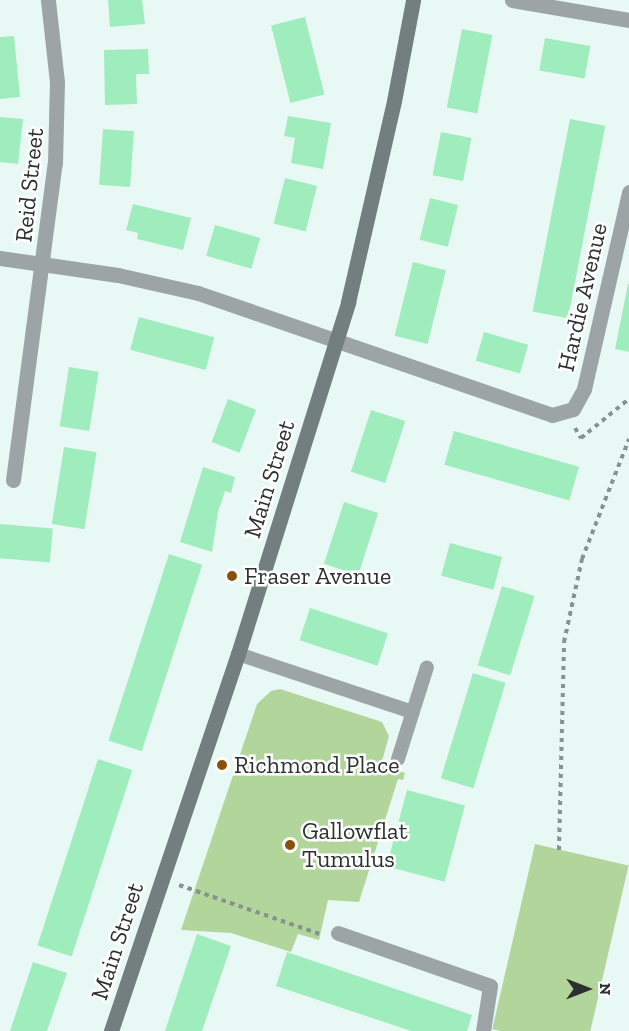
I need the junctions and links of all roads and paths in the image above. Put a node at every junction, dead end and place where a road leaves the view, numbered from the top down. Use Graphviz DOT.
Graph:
graph roads {
  1 [pos="48,0"];
  2 [pos="413,0"];
  3 [pos="512,0"];
  4 [pos="629,20"];
  5 [pos="629,192"];
  6 [pos="0,258"];
  7 [pos="43,262"];
  8 [pos="335,342"];
  9 [pos="629,399"];
  10 [pos="570,411"];
  11 [pos="629,439"];
  12 [pos="13,480"];
  13 [pos="238,654"];
  14 [pos="427,667"];
  15 [pos="412,712"];
  16 [pos="398,759"];
  17 [pos="559,850"];
  18 [pos="161,879"];
  19 [pos="338,933"];
  20 [pos="111,1031"];
  21 [pos="483,1031"];
  1 -- 7 [label="street, Reid Street"];
  2 -- 8 [label="main road, Main Street"];
  3 -- 4 [label="street"];
  5 -- 10 [label="street, Hardie Avenue"];
  6 -- 7 [label="street"];
  7 -- 8 [label="street"];
  7 -- 12 [label="street, Reid Street"];
  8 -- 10 [label="street"];
  8 -- 13 [label="main road, Main Street"];
  9 -- 10 [label="path"];
  11 -- 17 [label="path"];
  13 -- 15 [label="lane"];
  13 -- 18 [label="main road, Main Street"];
  14 -- 15 [label="lane"];
  15 -- 16 [label="lane"];
  18 -- 19 [label="path"];
  18 -- 20 [label="main road, Main Street"];
  19 -- 21 [label="street"];
}
